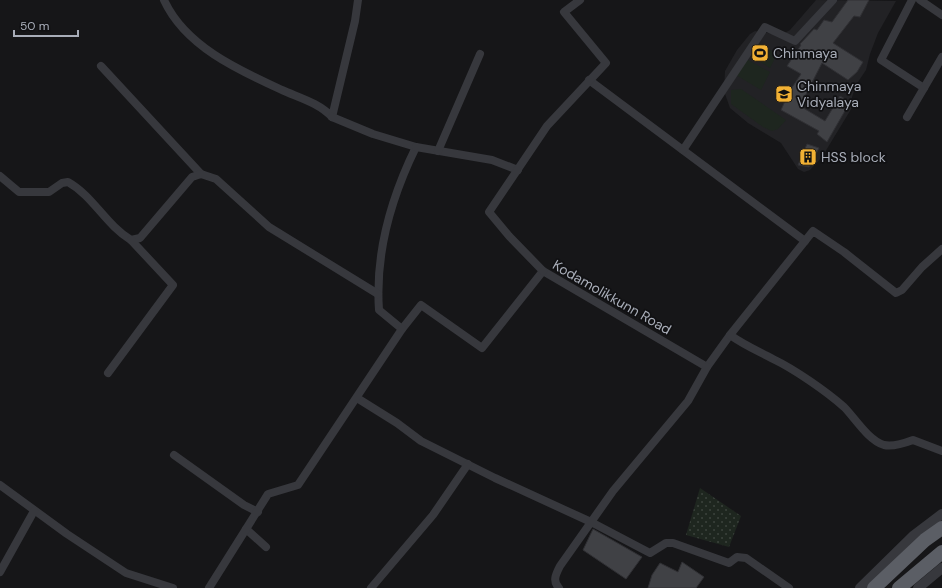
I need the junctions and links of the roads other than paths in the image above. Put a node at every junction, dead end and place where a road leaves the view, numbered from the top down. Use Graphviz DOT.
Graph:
graph roads {
  1 [pos="164,0"];
  2 [pos="357,0"];
  3 [pos="580,0"];
  4 [pos="833,0"];
  5 [pos="912,0"];
  6 [pos="920,0"];
  7 [pos="942,15"];
  8 [pos="480,54"];
  9 [pos="942,57"];
  10 [pos="101,66"];
  11 [pos="590,80"];
  12 [pos="924,88"];
  13 [pos="332,117"];
  14 [pos="907,117"];
  15 [pos="416,148"];
  16 [pos="683,150"];
  17 [pos="438,151"];
  18 [pos="518,170"];
  19 [pos="201,174"];
  20 [pos="0,176"];
  21 [pos="131,240"];
  22 [pos="805,241"];
  23 [pos="942,249"];
  24 [pos="543,271"];
  25 [pos="378,294"];
  26 [pos="402,329"];
  27 [pos="730,335"];
  28 [pos="707,367"];
  29 [pos="108,373"];
  30 [pos="357,398"];
  31 [pos="942,451"];
  32 [pos="174,455"];
  33 [pos="468,464"];
  34 [pos="0,486"];
  35 [pos="34,511"];
  36 [pos="258,512"];
  37 [pos="942,514"];
  38 [pos="591,522"];
  39 [pos="942,528"];
  40 [pos="246,529"];
  41 [pos="266,547"];
  42 [pos="942,552"];
  43 [pos="942,568"];
  44 [pos="0,572"];
  45 [pos="555,579"];
  46 [pos="173,588"];
  47 [pos="209,588"];
  48 [pos="371,588"];
  49 [pos="550,588"];
  50 [pos="559,588"];
  51 [pos="789,588"];
  52 [pos="860,588"];
  53 [pos="874,588"];
  54 [pos="899,588"];
  55 [pos="918,588"];
  1 -- 13 [label="street"];
  2 -- 13 [label="street"];
  3 -- 11 [label="street"];
  4 -- 16 [label="street"];
  5 -- 12 [label="street"];
  6 -- 7 [label="street"];
  8 -- 17 [label="street"];
  9 -- 12 [label="street"];
  10 -- 19 [label="street"];
  11 -- 16 [label="street"];
  11 -- 18 [label="street"];
  12 -- 14 [label="street"];
  13 -- 15 [label="street"];
  15 -- 17 [label="street"];
  15 -- 25 [label="street"];
  16 -- 22 [label="street"];
  17 -- 18 [label="street"];
  18 -- 24 [label="street"];
  19 -- 21 [label="street"];
  19 -- 25 [label="street"];
  20 -- 21 [label="street"];
  21 -- 29 [label="street"];
  22 -- 23 [label="street"];
  22 -- 27 [label="street"];
  24 -- 26 [label="street, Kodamolikkunn Road"];
  24 -- 28 [label="street, Kodamolikkunn Road"];
  25 -- 26 [label="street"];
  26 -- 30 [label="street"];
  27 -- 28 [label="street"];
  27 -- 31 [label="street"];
  28 -- 38 [label="street"];
  30 -- 33 [label="street"];
  30 -- 36 [label="street"];
  32 -- 36 [label="street"];
  33 -- 38 [label="street"];
  33 -- 48 [label="street"];
  34 -- 35 [label="street"];
  35 -- 44 [label="street"];
  35 -- 46 [label="street"];
  36 -- 40 [label="street"];
  37 -- 52 [label="street"];
  38 -- 45 [label="street"];
  38 -- 51 [label="street"];
  39 -- 53 [label="highway"];
  40 -- 41 [label="street"];
  40 -- 47 [label="street"];
  42 -- 54 [label="highway"];
  43 -- 55 [label="street"];
  45 -- 49 [label="street"];
  45 -- 50 [label="street"];
}
